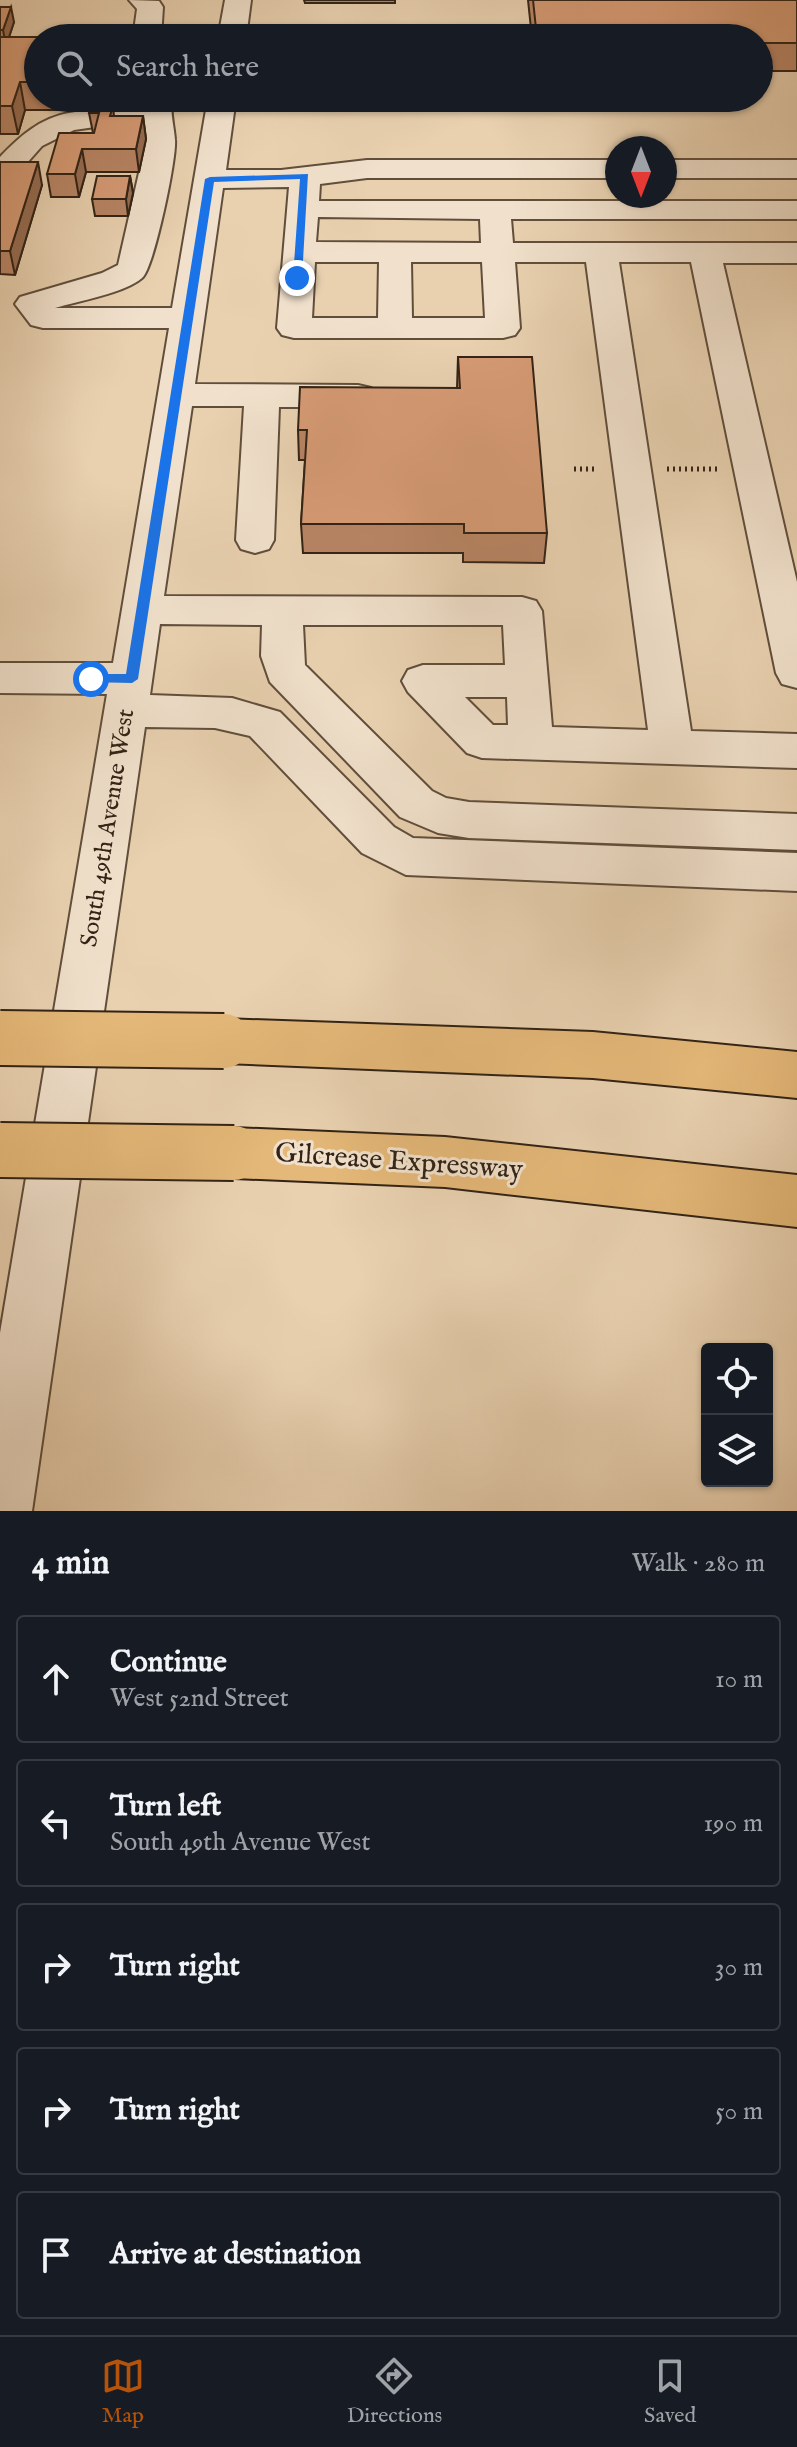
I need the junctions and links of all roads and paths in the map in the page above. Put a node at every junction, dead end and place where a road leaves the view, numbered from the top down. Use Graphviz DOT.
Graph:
graph roads {
  1 [pos="142,0"];
  2 [pos="238,0"];
  3 [pos="148,24"];
  4 [pos="234,24"];
  5 [pos="126,112"];
  6 [pos="156,112"];
  7 [pos="220,112"];
  8 [pos="605,169"];
  9 [pos="677,169"];
  10 [pos="797,169"];
  11 [pos="0,175"];
  12 [pos="305,176"];
  13 [pos="210,179"];
  14 [pos="325,209"];
  15 [pos="495,209"];
  16 [pos="797,210"];
  17 [pos="300,252"];
  18 [pos="395,252"];
  19 [pos="498,252"];
  20 [pos="601,252"];
  21 [pos="705,252"];
  22 [pos="797,253"];
  23 [pos="16,303"];
  24 [pos="188,318"];
  25 [pos="395,328"];
  26 [pos="176,395"];
  27 [pos="262,395"];
  28 [pos="384,396"];
  29 [pos="574,469"];
  30 [pos="632,469"];
  31 [pos="752,469"];
  32 [pos="255,540"];
  33 [pos="142,610"];
  34 [pos="283,611"];
  35 [pos="797,673"];
  36 [pos="0,678"];
  37 [pos="527,681"];
  38 [pos="129,695"];
  39 [pos="531,742"];
  40 [pos="672,747"];
  41 [pos="797,751"];
  42 [pos="797,832"];
  43 [pos="797,872"];
  44 [pos="0,1038"];
  45 [pos="797,1075"];
  46 [pos="0,1150"];
  47 [pos="797,1201"];
  48 [pos="1,1511"];
  1 -- 3 [label="street"];
  2 -- 4 [label="street"];
  5 -- 11 [label="street"];
  6 -- 23 [label="street"];
  7 -- 13 [label="street, South 49th Avenue West"];
  8 -- 12 [label="street"];
  9 -- 10 [label="street"];
  12 -- 13 [label="street"];
  12 -- 17 [label="street"];
  13 -- 24 [label="street, South 49th Avenue West"];
  14 -- 15 [label="street"];
  15 -- 16 [label="street"];
  15 -- 19 [label="street"];
  17 -- 18 [label="street"];
  17 -- 25 [label="street"];
  18 -- 19 [label="street"];
  18 -- 25 [label="street"];
  19 -- 20 [label="street"];
  19 -- 25 [label="street"];
  20 -- 21 [label="street"];
  20 -- 30 [label="street"];
  21 -- 22 [label="street"];
  21 -- 31 [label="street"];
  23 -- 24 [label="street"];
  24 -- 26 [label="street, South 49th Avenue West"];
  26 -- 27 [label="street"];
  26 -- 33 [label="street, South 49th Avenue West"];
  27 -- 28 [label="street"];
  27 -- 32 [label="street"];
  29 -- 30 [label="path"];
  30 -- 31 [label="path"];
  30 -- 40 [label="street"];
  31 -- 35 [label="street"];
  33 -- 34 [label="street"];
  33 -- 38 [label="street, South 49th Avenue West"];
  34 -- 37 [label="street"];
  34 -- 42 [label="street"];
  36 -- 38 [label="street"];
  37 -- 39 [label="street"];
  37 -- 39 [label="street"];
  38 -- 43 [label="street"];
  38 -- 48 [label="street, South 49th Avenue West"];
  39 -- 40 [label="street"];
  40 -- 41 [label="street"];
  44 -- 45 [label="highway, bridge"];
  46 -- 47 [label="highway, Gilcrease Expressway, bridge"];
}
